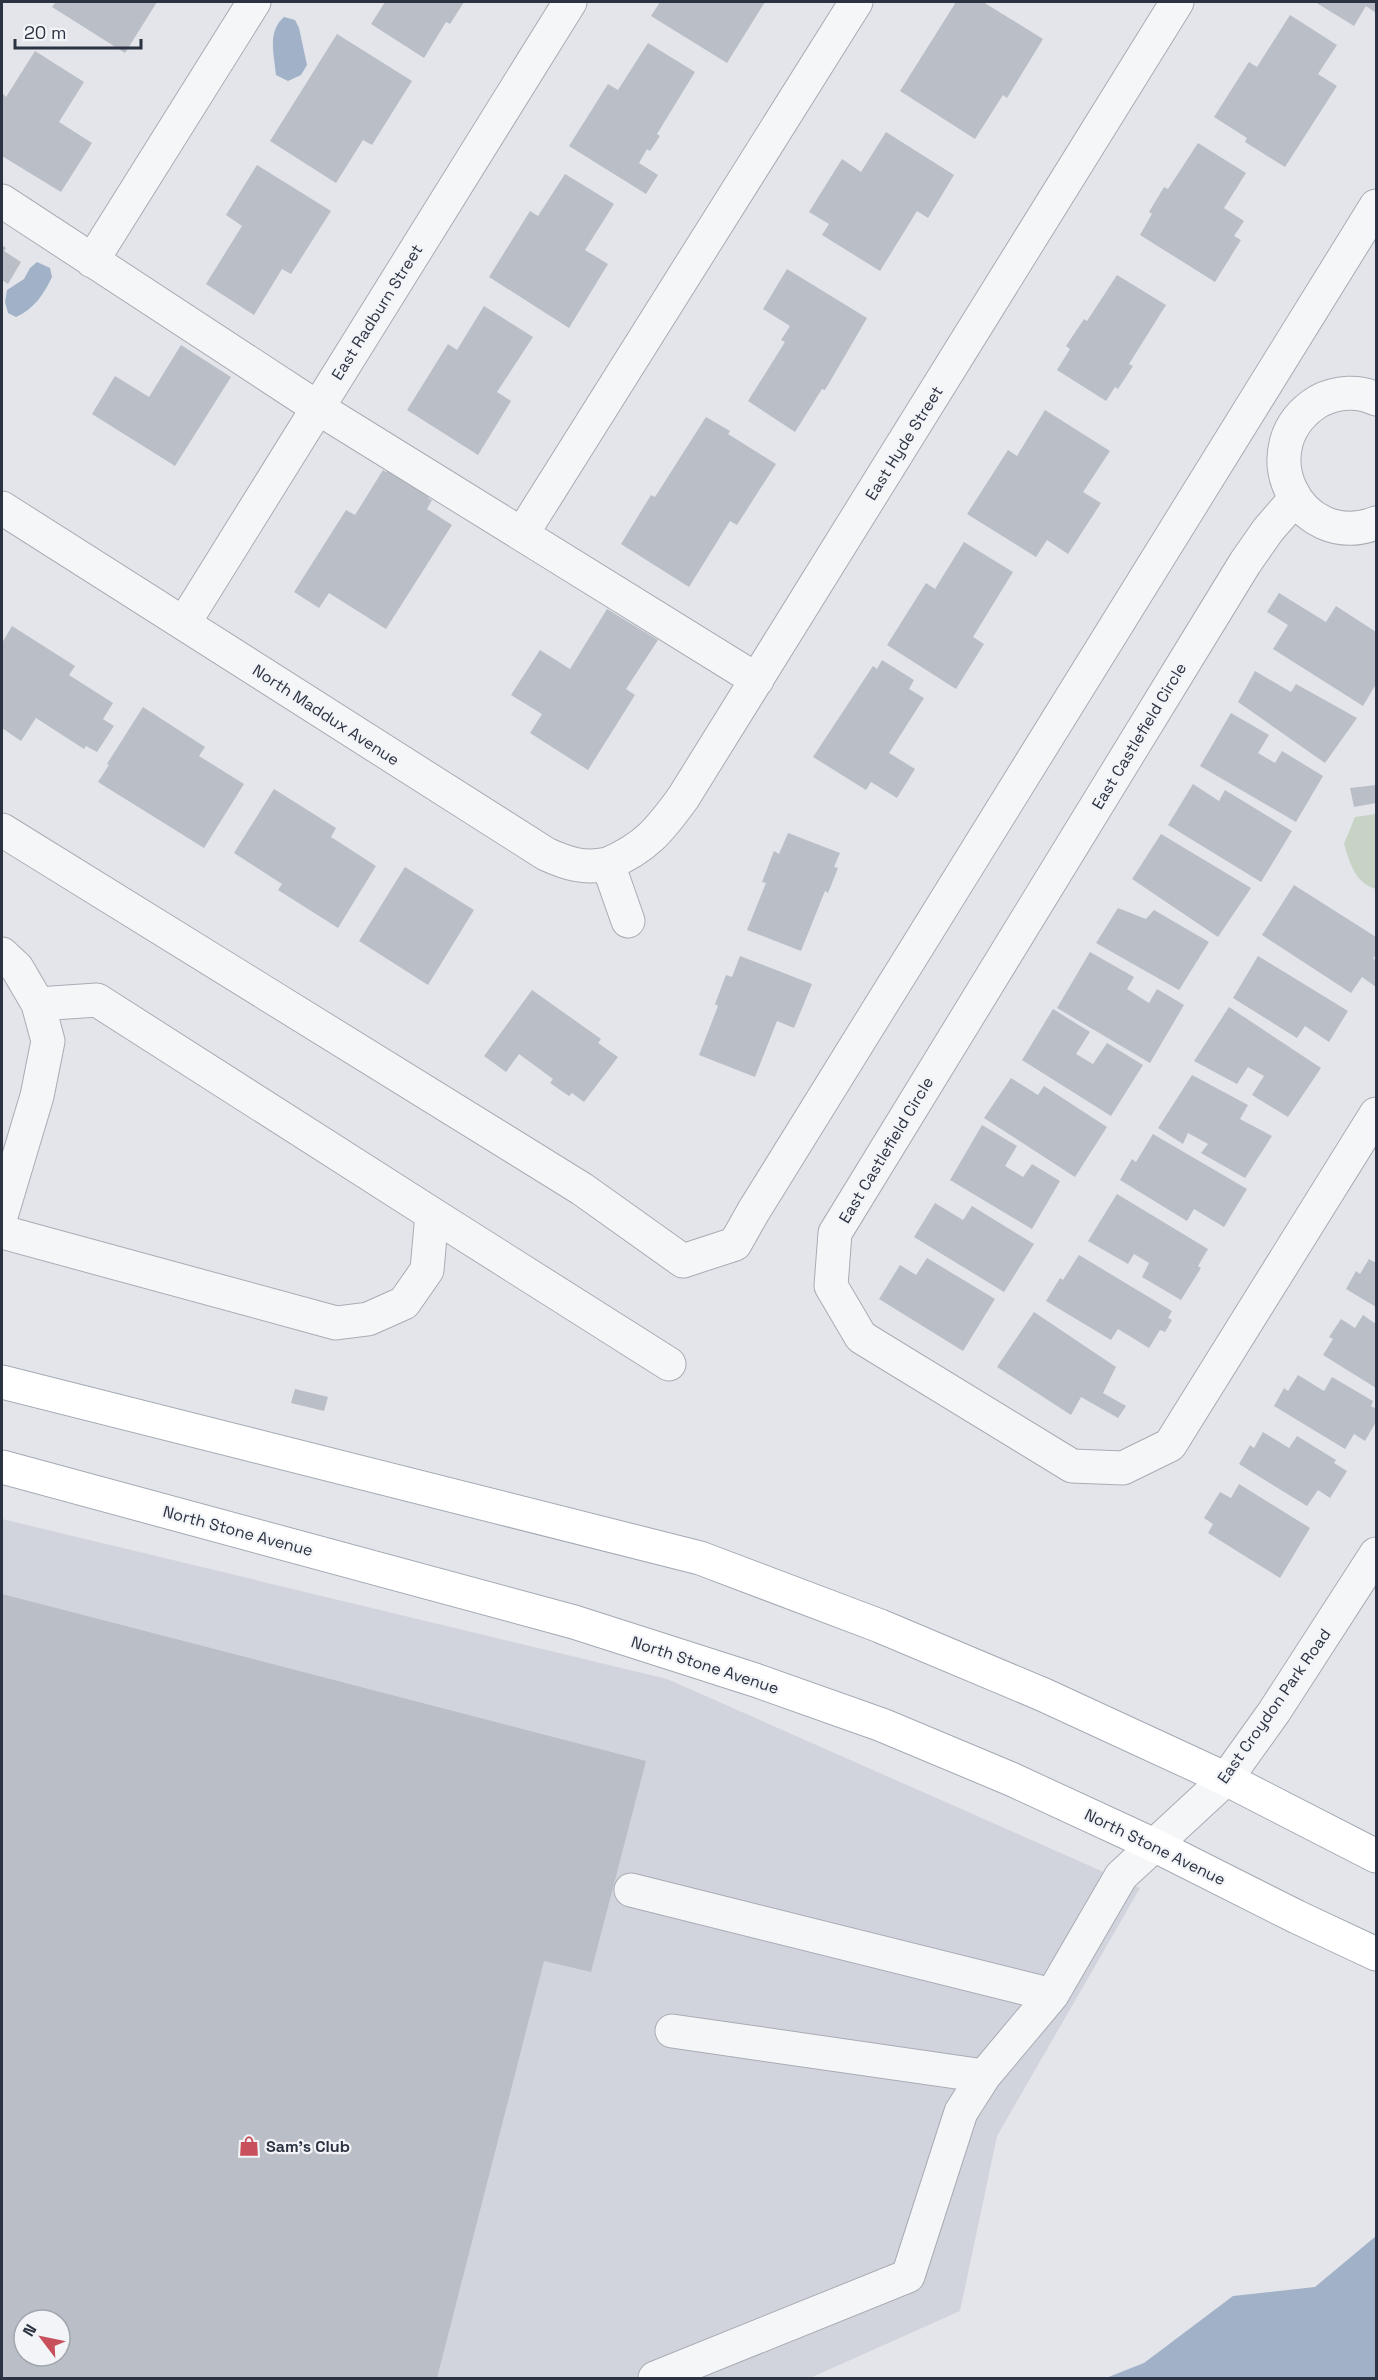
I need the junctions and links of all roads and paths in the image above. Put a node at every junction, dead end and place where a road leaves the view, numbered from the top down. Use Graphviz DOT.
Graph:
graph roads {
  1 [pos="254,2"];
  2 [pos="570,2"];
  3 [pos="856,2"];
  4 [pos="1177,2"];
  5 [pos="2,201"];
  6 [pos="1377,206"];
  7 [pos="92,261"];
  8 [pos="1377,399"];
  9 [pos="318,408"];
  10 [pos="1295,498"];
  11 [pos="2,508"];
  12 [pos="1377,523"];
  13 [pos="522,534"];
  14 [pos="184,624"];
  15 [pos="757,680"];
  16 [pos="2,830"];
  17 [pos="608,864"];
  18 [pos="628,921"];
  19 [pos="2,954"];
  20 [pos="38,1005"];
  21 [pos="1377,1114"];
  22 [pos="2,1213"];
  23 [pos="432,1214"];
  24 [pos="2,1232"];
  25 [pos="669,1364"];
  26 [pos="2,1382"];
  27 [pos="2,1467"];
  28 [pos="1377,1554"];
  29 [pos="1226,1779"];
  30 [pos="1156,1846"];
  31 [pos="1377,1856"];
  32 [pos="631,1890"];
  33 [pos="1377,1954"];
  34 [pos="1052,1995"];
  35 [pos="672,2031"];
  36 [pos="984,2076"];
  37 [pos="655,2379"];
  1 -- 7 [label="street"];
  2 -- 9 [label="street, East Radburn Street"];
  3 -- 13 [label="street"];
  4 -- 15 [label="street, East Hyde Street"];
  5 -- 7 [label="street"];
  6 -- 16 [label="street"];
  7 -- 9 [label="street"];
  8 -- 10 [label="street"];
  9 -- 13 [label="street"];
  9 -- 14 [label="street, East Radburn Street"];
  10 -- 12 [label="street"];
  10 -- 21 [label="street, East Castlefield Circle"];
  11 -- 14 [label="street, North Maddux Avenue"];
  13 -- 15 [label="street"];
  14 -- 17 [label="street, North Maddux Avenue"];
  15 -- 17 [label="street, East Hyde Street"];
  17 -- 18 [label="street"];
  19 -- 20 [label="street"];
  20 -- 22 [label="street"];
  20 -- 23 [label="street"];
  23 -- 24 [label="street"];
  23 -- 25 [label="street"];
  26 -- 29 [label="main road"];
  27 -- 30 [label="main road, North Stone Avenue"];
  28 -- 29 [label="street, East Croydon Park Road"];
  29 -- 30 [label="street, East Croydon Park Road"];
  29 -- 31 [label="main road"];
  30 -- 33 [label="main road, North Stone Avenue"];
  30 -- 34 [label="street, East Croydon Park Road"];
  32 -- 34 [label="street"];
  34 -- 36 [label="street, East Croydon Park Road"];
  35 -- 36 [label="street"];
  36 -- 37 [label="street, East Croydon Park Road"];
}
